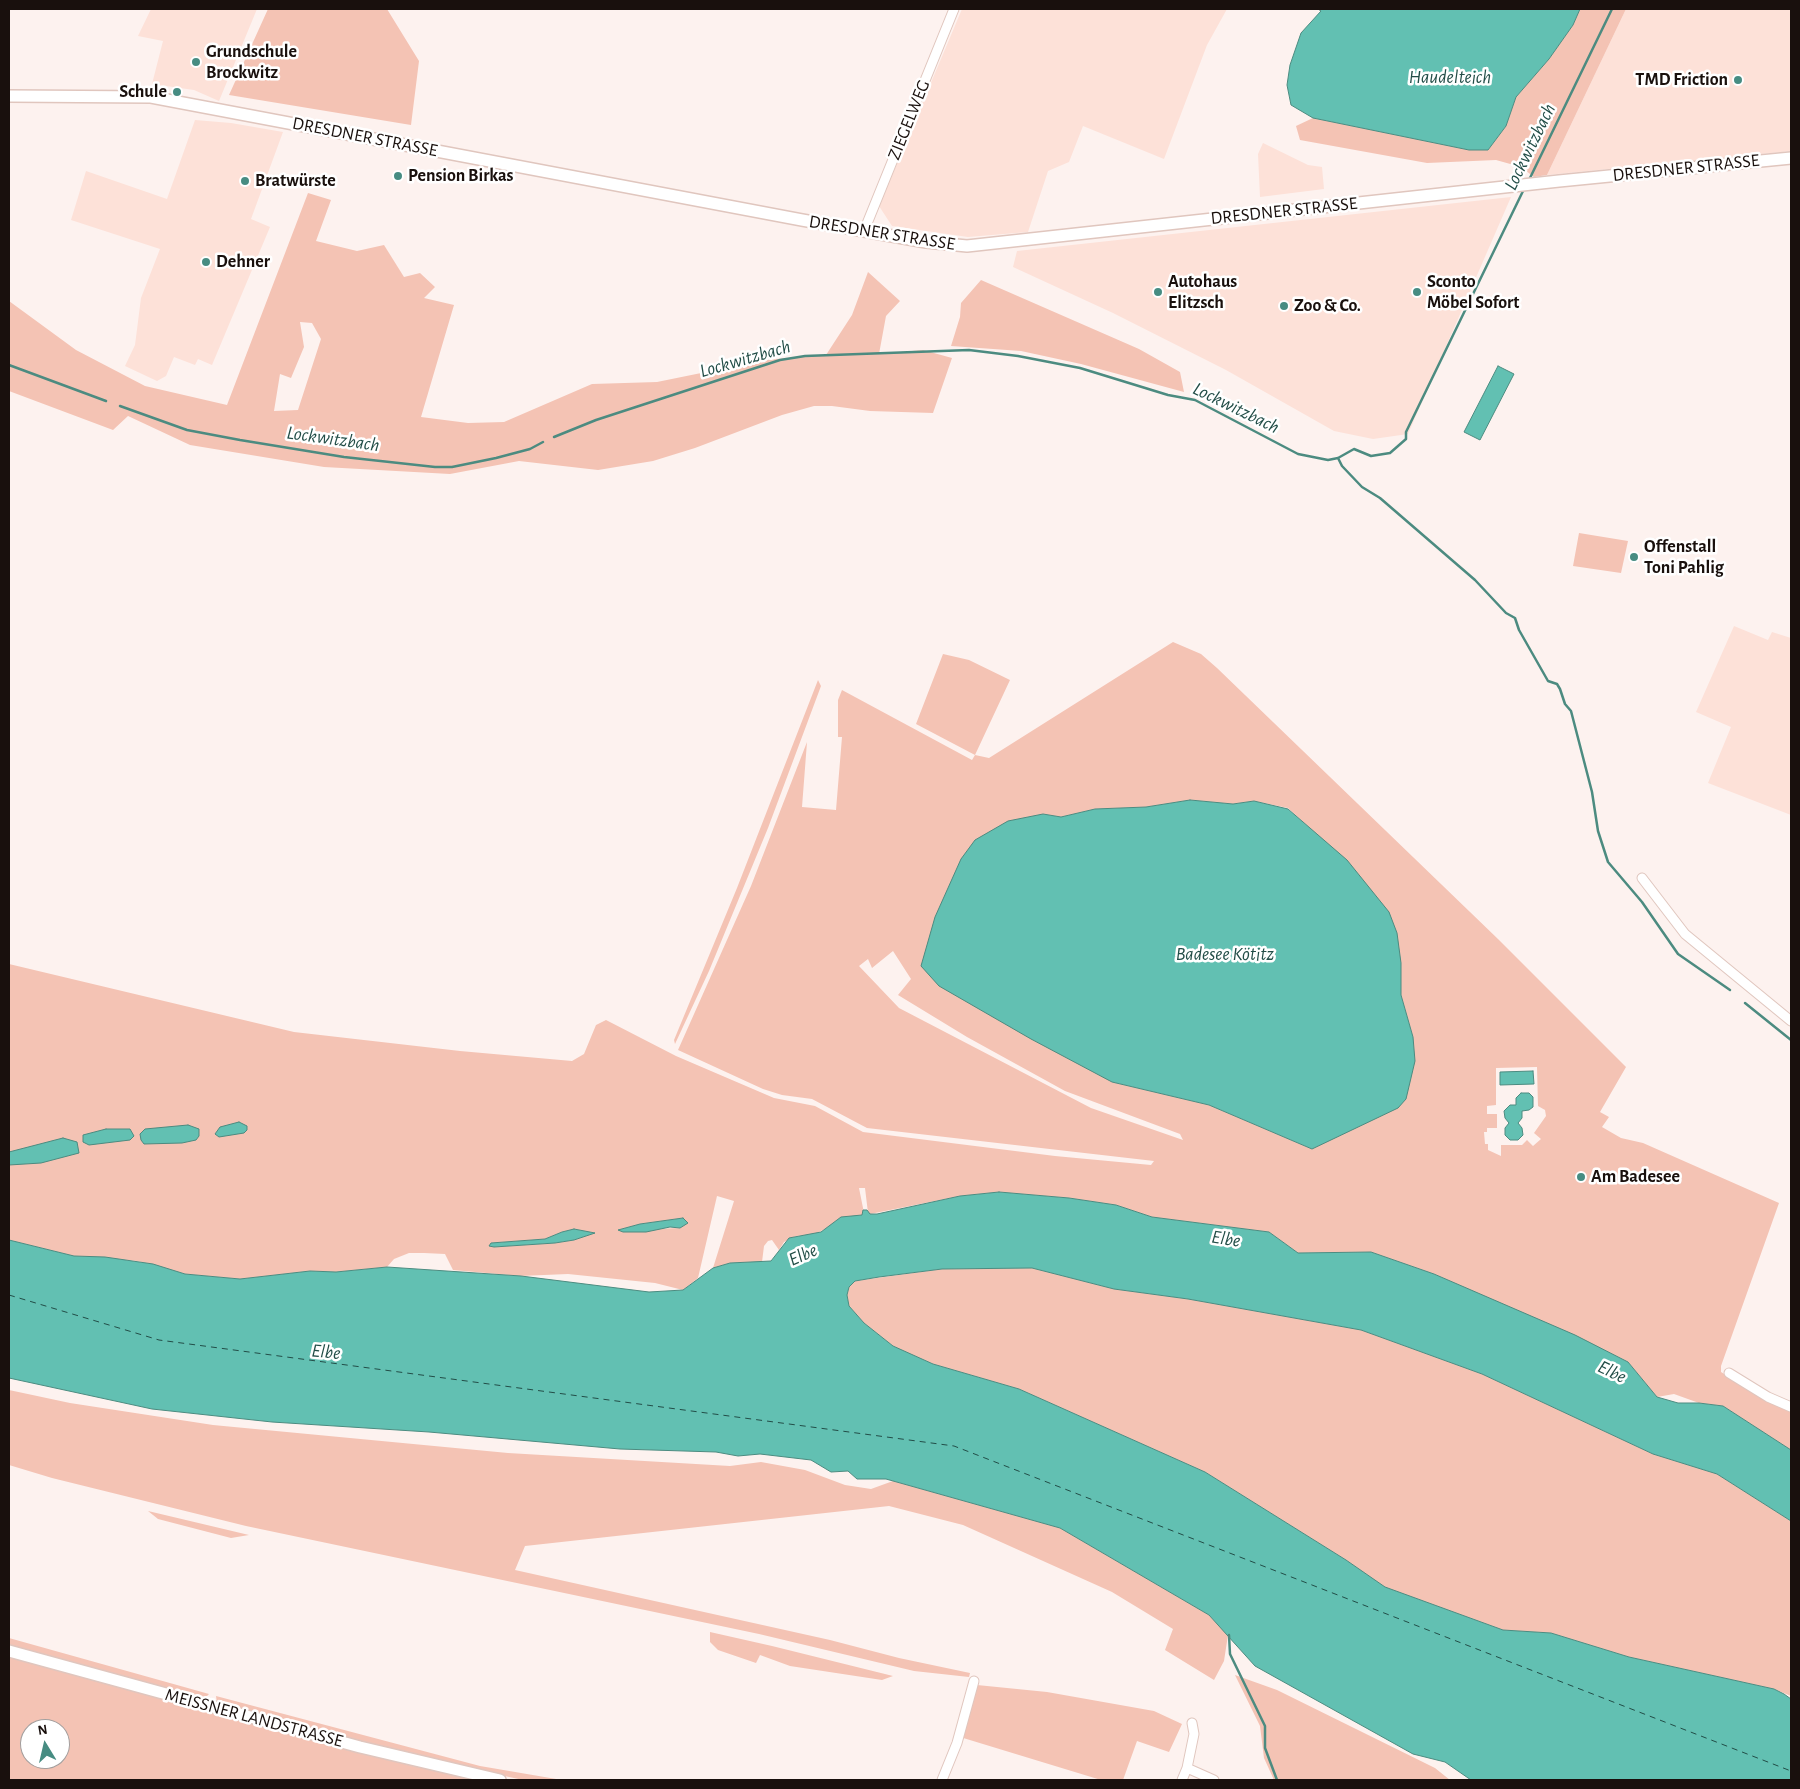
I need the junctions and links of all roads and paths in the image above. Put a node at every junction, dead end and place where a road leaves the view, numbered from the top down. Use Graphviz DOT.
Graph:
graph roads {
  1 [pos="954,9"];
  2 [pos="9,96"];
  3 [pos="1791,158"];
  4 [pos="864,231"];
  5 [pos="1642,878"];
  6 [pos="1791,1021"];
  7 [pos="1729,1373"];
  8 [pos="1791,1407"];
  9 [pos="9,1651"];
  10 [pos="974,1680"];
  11 [pos="1192,1723"];
  12 [pos="1187,1768"];
  13 [pos="500,1780"];
  14 [pos="942,1780"];
  15 [pos="1182,1780"];
  16 [pos="1214,1780"];
  1 -- 4 [label="street, ZIEGELWEG"];
  2 -- 4 [label="main road, DRESDNER STRASSE"];
  3 -- 4 [label="main road, DRESDNER STRASSE"];
  5 -- 6 [label="street"];
  7 -- 8 [label="street"];
  9 -- 13 [label="main road, MEISSNER LANDSTRASSE"];
  10 -- 14 [label="street"];
  11 -- 12 [label="street"];
  12 -- 15 [label="street"];
  12 -- 16 [label="street"];
}
